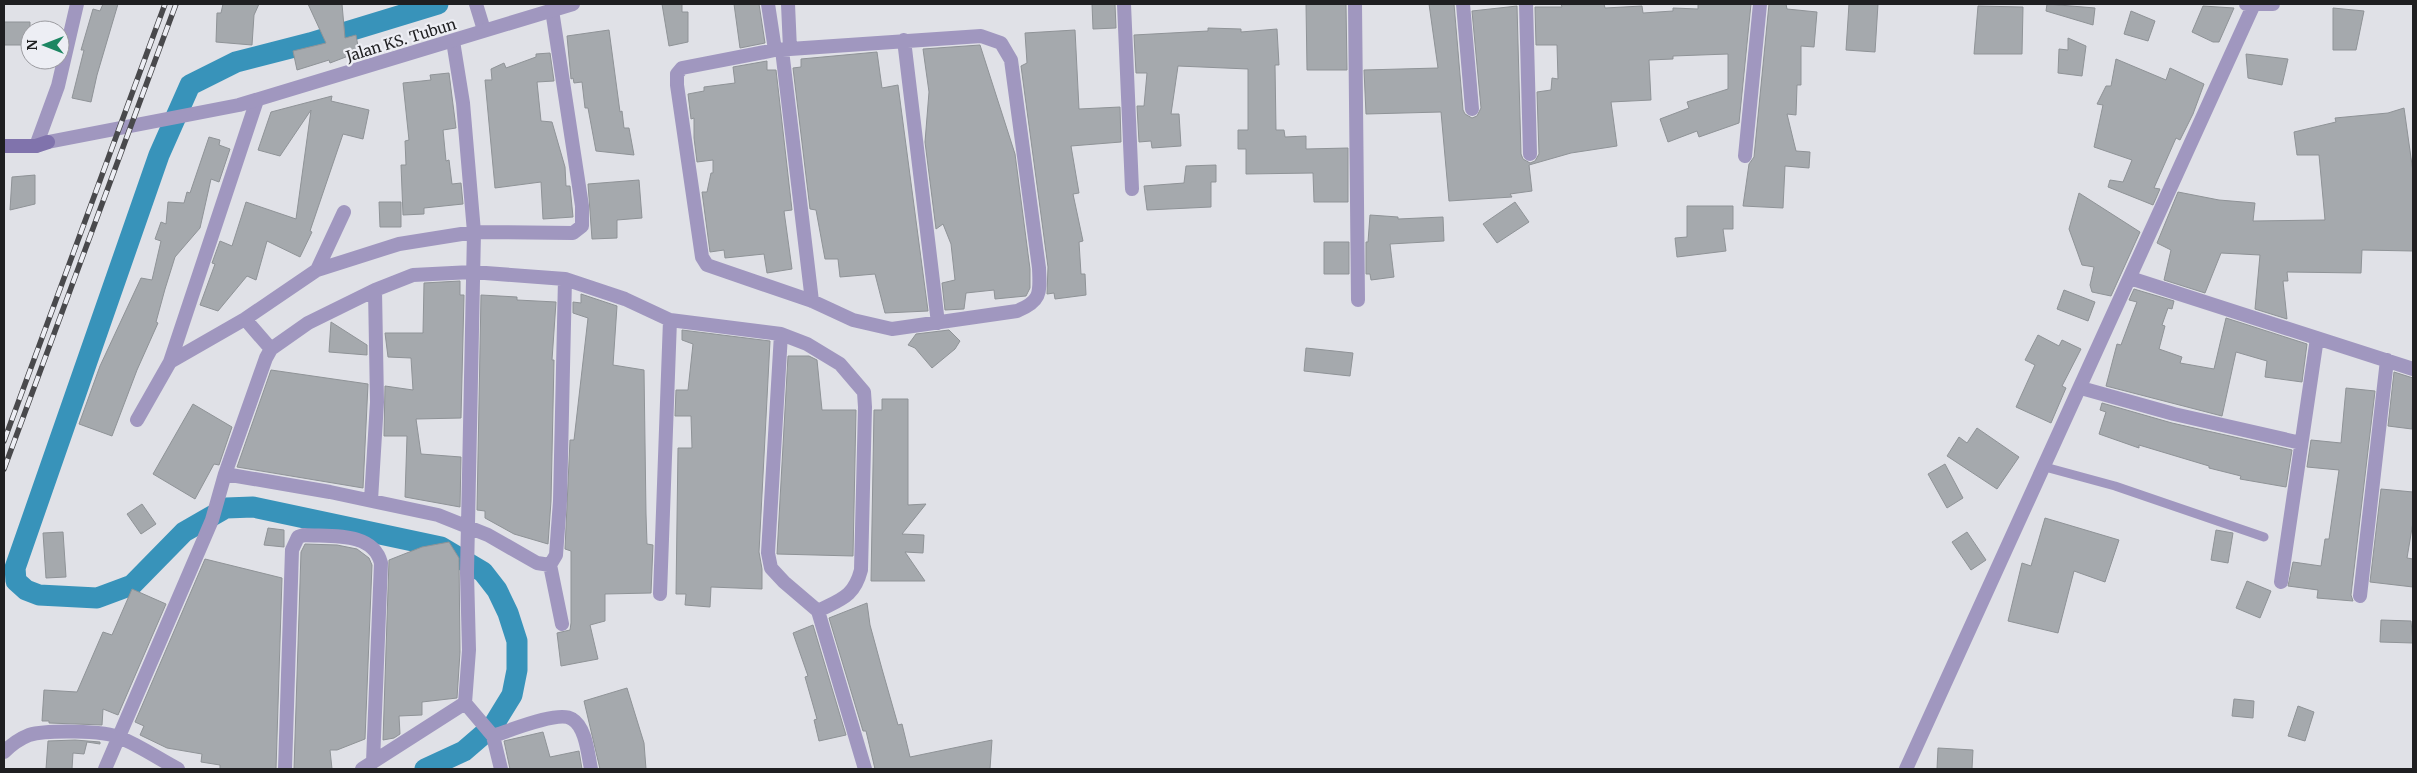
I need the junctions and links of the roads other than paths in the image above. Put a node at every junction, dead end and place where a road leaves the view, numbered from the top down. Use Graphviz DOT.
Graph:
graph roads {
  1 [pos="77,4"];
  2 [pos="476,4"];
  3 [pos="573,4"];
  4 [pos="768,4"];
  5 [pos="788,4"];
  6 [pos="1124,4"];
  7 [pos="1355,4"];
  8 [pos="1464,4"];
  9 [pos="1526,4"];
  10 [pos="1760,4"];
  11 [pos="2245,4"];
  12 [pos="2254,4"];
  13 [pos="2273,4"];
  14 [pos="552,10"];
  15 [pos="484,30"];
  16 [pos="904,40"];
  17 [pos="453,41"];
  18 [pos="782,50"];
  19 [pos="258,100"];
  20 [pos="1472,109"];
  21 [pos="42,144"];
  22 [pos="4,146"];
  23 [pos="1530,154"];
  24 [pos="1745,156"];
  25 [pos="1132,190"];
  26 [pos="344,212"];
  27 [pos="473,237"];
  28 [pos="472,269"];
  29 [pos="317,270"];
  30 [pos="2130,278"];
  31 [pos="565,279"];
  32 [pos="375,290"];
  33 [pos="1358,300"];
  34 [pos="812,301"];
  35 [pos="670,320"];
  36 [pos="248,322"];
  37 [pos="938,323"];
  38 [pos="781,334"];
  39 [pos="2317,338"];
  40 [pos="268,346"];
  41 [pos="2387,360"];
  42 [pos="170,362"];
  43 [pos="2413,369"];
  44 [pos="2081,388"];
  45 [pos="137,420"];
  46 [pos="2301,443"];
  47 [pos="2045,467"];
  48 [pos="223,480"];
  49 [pos="371,500"];
  50 [pos="468,530"];
  51 [pos="2264,537"];
  52 [pos="550,564"];
  53 [pos="2281,582"];
  54 [pos="660,594"];
  55 [pos="2360,596"];
  56 [pos="818,611"];
  57 [pos="562,624"];
  58 [pos="466,703"];
  59 [pos="492,734"];
  60 [pos="119,736"];
  61 [pos="4,752"];
  62 [pos="368,766"];
  63 [pos="105,769"];
  64 [pos="178,769"];
  65 [pos="285,769"];
  66 [pos="501,769"];
  67 [pos="591,769"];
  68 [pos="865,769"];
  69 [pos="1906,769"];
  1 -- 21 [label="street"];
  2 -- 15 [label="street"];
  3 -- 14 [label="street, Jalan KS. Tubun"];
  4 -- 18 [label="street"];
  5 -- 18 [label="street"];
  6 -- 25 [label="street"];
  7 -- 33 [label="street"];
  8 -- 20 [label="street"];
  9 -- 23 [label="street"];
  10 -- 24 [label="street"];
  11 -- 12 [label="street"];
  12 -- 13 [label="street"];
  12 -- 30 [label="street"];
  14 -- 15 [label="street, Jalan KS. Tubun"];
  14 -- 27 [label="street"];
  15 -- 17 [label="street, Jalan KS. Tubun"];
  16 -- 18 [label="street"];
  16 -- 37 [label="street"];
  16 -- 37 [label="street"];
  17 -- 19 [label="street, Jalan KS. Tubun"];
  17 -- 27 [label="street"];
  18 -- 34 [label="street"];
  18 -- 34 [label="street"];
  19 -- 21 [label="street, Jalan KS. Tubun"];
  19 -- 42 [label="street"];
  21 -- 22 [label="main road"];
  26 -- 29 [label="street"];
  27 -- 28 [label="street"];
  27 -- 29 [label="street"];
  28 -- 31 [label="street"];
  28 -- 32 [label="street"];
  28 -- 50 [label="street"];
  29 -- 36 [label="street"];
  30 -- 39 [label="street"];
  30 -- 44 [label="street"];
  31 -- 35 [label="street"];
  31 -- 52 [label="street"];
  32 -- 40 [label="street"];
  32 -- 49 [label="street"];
  34 -- 37 [label="street"];
  35 -- 38 [label="street"];
  35 -- 54 [label="street"];
  36 -- 40 [label="street"];
  36 -- 42 [label="street"];
  38 -- 56 [label="street"];
  38 -- 56 [label="street"];
  39 -- 41 [label="street"];
  39 -- 46 [label="street"];
  40 -- 48 [label="street"];
  41 -- 43 [label="street"];
  41 -- 55 [label="street"];
  42 -- 45 [label="street"];
  44 -- 46 [label="street"];
  44 -- 47 [label="street"];
  46 -- 53 [label="street"];
  47 -- 51 [label="lane"];
  47 -- 69 [label="street"];
  48 -- 49 [label="street"];
  48 -- 60 [label="street"];
  49 -- 50 [label="street"];
  50 -- 52 [label="street"];
  50 -- 58 [label="street"];
  52 -- 57 [label="street"];
  56 -- 68 [label="street"];
  58 -- 59 [label="street"];
  58 -- 62 [label="street"];
  59 -- 66 [label="street"];
  59 -- 67 [label="street"];
  60 -- 61 [label="street"];
  60 -- 63 [label="street"];
  60 -- 64 [label="street"];
  62 -- 65 [label="street"];
}
